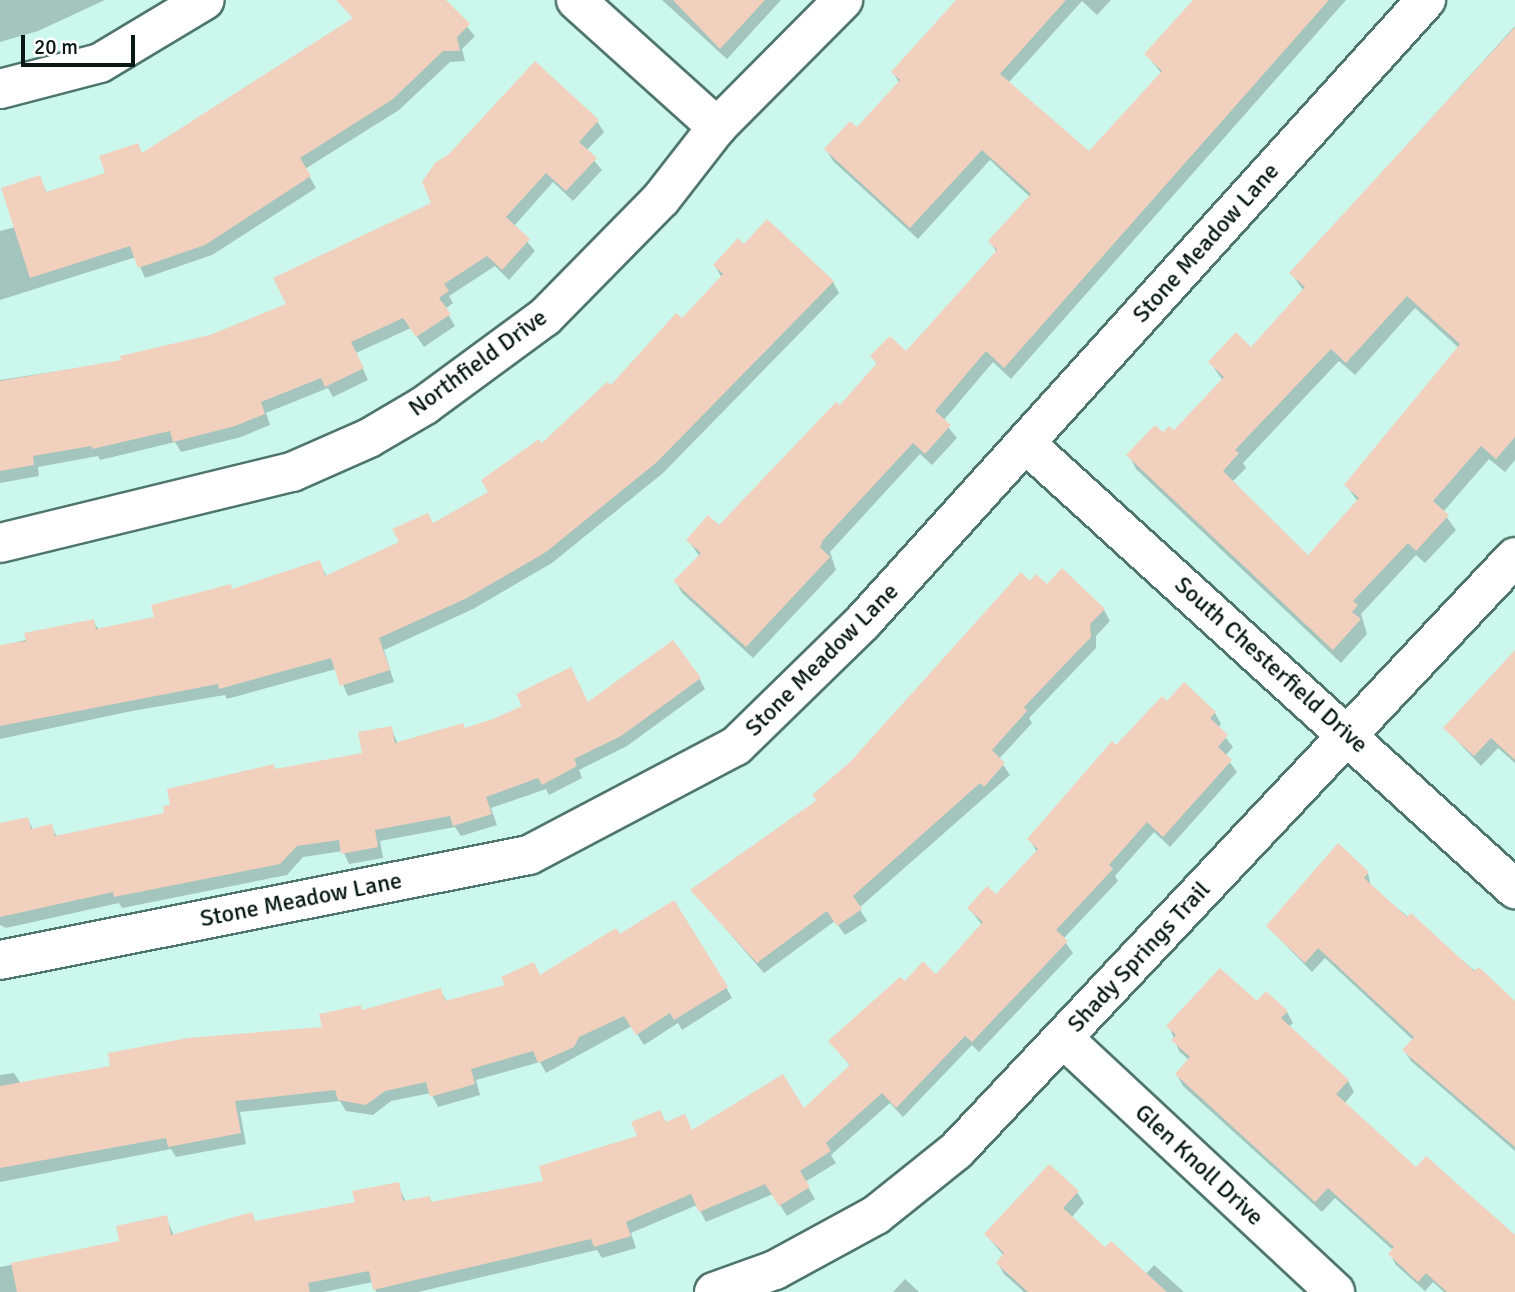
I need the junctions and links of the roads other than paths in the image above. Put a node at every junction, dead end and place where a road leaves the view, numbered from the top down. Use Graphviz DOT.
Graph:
graph roads {
  1 [pos="205,0"];
  2 [pos="576,0"];
  3 [pos="843,0"];
  4 [pos="1426,0"];
  5 [pos="0,89"];
  6 [pos="717,127"];
  7 [pos="1025,443"];
  8 [pos="0,543"];
  9 [pos="1515,557"];
  10 [pos="1349,734"];
  11 [pos="1515,889"];
  12 [pos="0,960"];
  13 [pos="1063,1038"];
  14 [pos="723,1291"];
  15 [pos="1335,1292"];
  1 -- 5 [label="street"];
  2 -- 6 [label="street"];
  3 -- 6 [label="street, Northfield Drive"];
  4 -- 7 [label="street, Stone Meadow Lane"];
  6 -- 8 [label="street, Northfield Drive"];
  7 -- 10 [label="street, South Chesterfield Drive"];
  7 -- 12 [label="street, Stone Meadow Lane"];
  9 -- 10 [label="street, Shady Springs Trail"];
  10 -- 11 [label="street, South Chesterfield Drive"];
  10 -- 13 [label="street, Shady Springs Trail"];
  13 -- 14 [label="street, Shady Springs Trail"];
  13 -- 15 [label="street, Glen Knoll Drive"];
}
